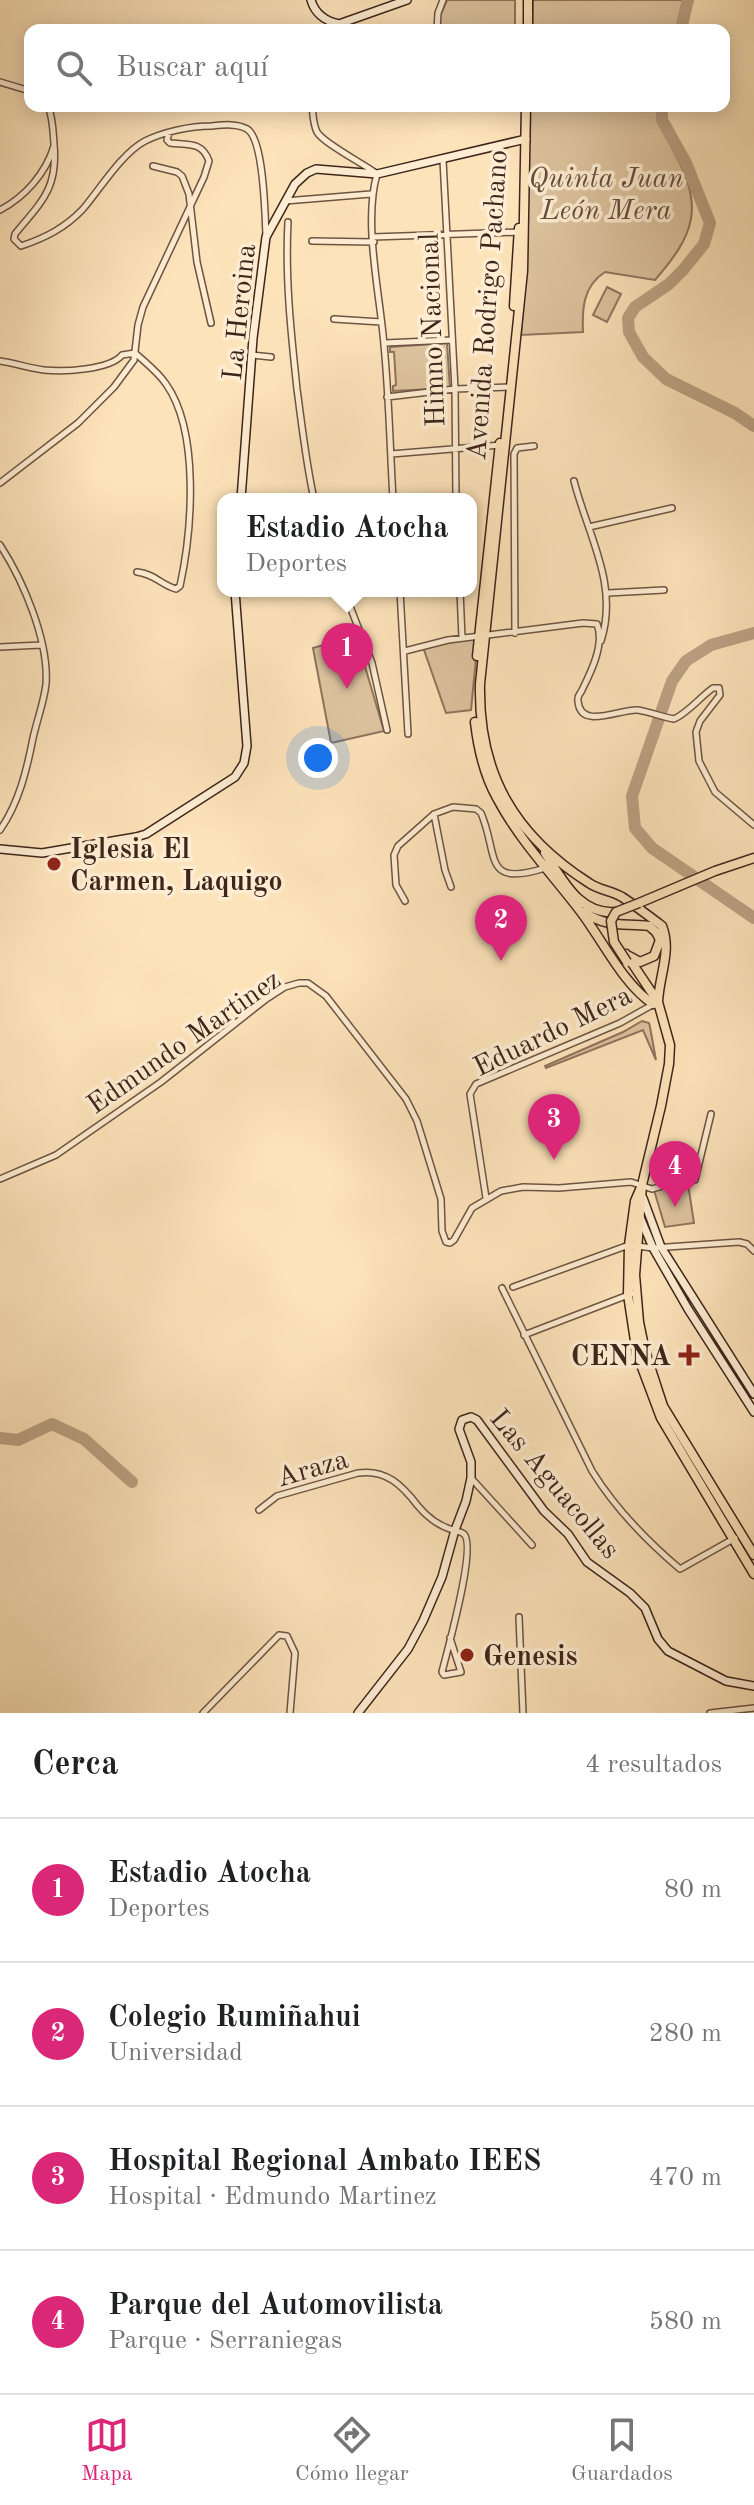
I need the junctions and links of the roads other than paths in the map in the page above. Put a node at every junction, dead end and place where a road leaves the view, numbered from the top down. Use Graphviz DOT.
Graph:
graph roads {
  1 [pos="407,0"];
  2 [pos="443,0"];
  3 [pos="526,0"];
  4 [pos="311,2"];
  5 [pos="437,24"];
  6 [pos="525,24"];
  7 [pos="0,82"];
  8 [pos="24,89"];
  9 [pos="49,112"];
  10 [pos="313,112"];
  11 [pos="524,112"];
  12 [pos="169,133"];
  13 [pos="523,139"];
  14 [pos="54,145"];
  15 [pos="443,160"];
  16 [pos="153,166"];
  17 [pos="377,174"];
  18 [pos="371,194"];
  19 [pos="284,201"];
  20 [pos="191,204"];
  21 [pos="0,210"];
  22 [pos="288,222"];
  23 [pos="522,232"];
  24 [pos="448,233"];
  25 [pos="266,237"];
  26 [pos="374,240"];
  27 [pos="312,241"];
  28 [pos="334,319"];
  29 [pos="381,322"];
  30 [pos="211,323"];
  31 [pos="451,340"];
  32 [pos="384,343"];
  33 [pos="135,353"];
  34 [pos="252,355"];
  35 [pos="271,357"];
  36 [pos="0,361"];
  37 [pos="509,386"];
  38 [pos="455,389"];
  39 [pos="387,397"];
  40 [pos="502,445"];
  41 [pos="534,446"];
  42 [pos="454,449"];
  43 [pos="391,454"];
  44 [pos="574,481"];
  45 [pos="0,483"];
  46 [pos="241,493"];
  47 [pos="313,493"];
  48 [pos="393,493"];
  49 [pos="456,493"];
  50 [pos="672,508"];
  51 [pos="589,527"];
  52 [pos="0,545"];
  53 [pos="137,572"];
  54 [pos="664,590"];
  55 [pos="608,593"];
  56 [pos="235,597"];
  57 [pos="346,597"];
  58 [pos="400,597"];
  59 [pos="460,597"];
  60 [pos="515,633"];
  61 [pos="481,637"];
  62 [pos="462,638"];
  63 [pos="41,645"];
  64 [pos="0,647"];
  65 [pos="598,649"];
  66 [pos="405,651"];
  67 [pos="387,730"];
  68 [pos="408,734"];
  69 [pos="434,814"];
  70 [pos="754,825"];
  71 [pos="0,830"];
  72 [pos="536,839"];
  73 [pos="0,849"];
  74 [pos="754,858"];
  75 [pos="546,867"];
  76 [pos="451,887"];
  77 [pos="405,901"];
  78 [pos="639,903"];
  79 [pos="579,909"];
  80 [pos="616,912"];
  81 [pos="626,958"];
  82 [pos="655,1003"];
  83 [pos="711,1114"];
  84 [pos="0,1179"];
  85 [pos="642,1185"];
  86 [pos="486,1198"];
  87 [pos="639,1199"];
  88 [pos="640,1215"];
  89 [pos="633,1245"];
  90 [pos="657,1247"];
  91 [pos="754,1251"];
  92 [pos="513,1287"];
  93 [pos="502,1288"];
  94 [pos="632,1293"];
  95 [pos="697,1304"];
  96 [pos="688,1309"];
  97 [pos="524,1335"];
  98 [pos="740,1374"];
  99 [pos="732,1379"];
  100 [pos="754,1394"];
  101 [pos="754,1412"];
  102 [pos="471,1478"];
  103 [pos="259,1510"];
  104 [pos="455,1530"];
  105 [pos="738,1537"];
  106 [pos="532,1545"];
  107 [pos="754,1555"];
  108 [pos="754,1574"];
  109 [pos="519,1617"];
  110 [pos="450,1638"];
  111 [pos="754,1686"];
  112 [pos="754,1708"];
  113 [pos="203,1713"];
  114 [pos="290,1713"];
  115 [pos="358,1713"];
  116 [pos="523,1713"];
  117 [pos="710,1713"];
  1 -- 4 [label="street"];
  2 -- 5 [label="street"];
  3 -- 6 [label="main road"];
  7 -- 8 [label="street"];
  9 -- 14 [label="street"];
  10 -- 17 [label="street"];
  11 -- 13 [label="main road, Avenida Rodrigo Pachano"];
  12 -- 14 [label="street"];
  12 -- 20 [label="street"];
  12 -- 25 [label="street"];
  13 -- 15 [label="street, La Heroina"];
  13 -- 23 [label="main road, Avenida Rodrigo Pachano"];
  14 -- 21 [label="street"];
  15 -- 17 [label="street, La Heroina"];
  15 -- 24 [label="street, Himno Nacional"];
  16 -- 20 [label="street"];
  17 -- 18 [label="street"];
  17 -- 19 [label="street, La Heroina"];
  18 -- 19 [label="street"];
  18 -- 26 [label="street"];
  19 -- 25 [label="street, La Heroina"];
  20 -- 30 [label="street"];
  20 -- 33 [label="street"];
  22 -- 47 [label="street"];
  23 -- 24 [label="street"];
  23 -- 37 [label="main road, Avenida Rodrigo Pachano"];
  24 -- 26 [label="street"];
  24 -- 31 [label="street, Himno Nacional"];
  25 -- 34 [label="street, La Heroina"];
  26 -- 27 [label="street"];
  26 -- 29 [label="street"];
  28 -- 29 [label="street"];
  29 -- 32 [label="street"];
  31 -- 32 [label="street"];
  31 -- 38 [label="street, Himno Nacional"];
  32 -- 39 [label="street"];
  33 -- 36 [label="street"];
  33 -- 45 [label="street"];
  33 -- 53 [label="street"];
  34 -- 35 [label="street"];
  34 -- 46 [label="street, La Heroina"];
  37 -- 38 [label="street"];
  37 -- 40 [label="main road, Avenida Rodrigo Pachano"];
  38 -- 39 [label="street"];
  38 -- 42 [label="street, Himno Nacional"];
  39 -- 43 [label="street"];
  40 -- 42 [label="street"];
  40 -- 61 [label="main road, Avenida Rodrigo Pachano"];
  41 -- 60 [label="street"];
  42 -- 43 [label="street"];
  42 -- 49 [label="street, Himno Nacional"];
  43 -- 48 [label="street"];
  44 -- 51 [label="street"];
  50 -- 51 [label="street"];
  51 -- 55 [label="street"];
  52 -- 63 [label="street"];
  54 -- 55 [label="street"];
  55 -- 65 [label="street"];
  56 -- 73 [label="street"];
  57 -- 67 [label="street"];
  58 -- 66 [label="street"];
  59 -- 62 [label="street"];
  60 -- 61 [label="street"];
  60 -- 65 [label="street"];
  61 -- 62 [label="street"];
  61 -- 72 [label="main road, Avenida Rodrigo Pachano"];
  61 -- 75 [label="main road, Avenida Rodrigo Pachano"];
  62 -- 66 [label="street"];
  63 -- 64 [label="street"];
  63 -- 71 [label="street"];
  65 -- 70 [label="street"];
  66 -- 68 [label="street"];
  69 -- 75 [label="street"];
  69 -- 76 [label="street"];
  69 -- 77 [label="street"];
  72 -- 80 [label="main road"];
  72 -- 82 [label="main road"];
  74 -- 78 [label="main road"];
  75 -- 79 [label="main road, Avenida Rodrigo Pachano"];
  78 -- 80 [label="main road, bridge"];
  78 -- 81 [label="main road, bridge"];
  79 -- 81 [label="main road"];
  79 -- 82 [label="main road, Avenida Rodrigo Pachano"];
  80 -- 81 [label="main road, bridge"];
  81 -- 82 [label="main road"];
  82 -- 85 [label="main road, Avenida Rodrigo Pachano"];
  82 -- 86 [label="street, Eduardo Mera"];
  83 -- 85 [label="street"];
  84 -- 86 [label="street, Edmundo Martinez"];
  85 -- 86 [label="street"];
  85 -- 87 [label="main road, Avenida Rodrigo Pachano"];
  87 -- 88 [label="main road"];
  87 -- 89 [label="main road"];
  87 -- 90 [label="street"];
  88 -- 89 [label="main road"];
  88 -- 90 [label="street"];
  89 -- 90 [label="street"];
  89 -- 92 [label="street"];
  89 -- 94 [label="main road"];
  90 -- 91 [label="street"];
  90 -- 95 [label="street"];
  90 -- 96 [label="street"];
  93 -- 97 [label="street"];
  94 -- 97 [label="street"];
  94 -- 105 [label="main road"];
  95 -- 96 [label="street"];
  95 -- 98 [label="street"];
  96 -- 99 [label="street"];
  97 -- 105 [label="street"];
  98 -- 99 [label="street"];
  98 -- 100 [label="street"];
  99 -- 101 [label="street"];
  102 -- 104 [label="street, Las Aguacollas"];
  102 -- 106 [label="street"];
  102 -- 111 [label="street, Las Aguacollas"];
  103 -- 104 [label="street, Araza"];
  104 -- 110 [label="street"];
  104 -- 115 [label="street, Las Aguacollas"];
  105 -- 107 [label="main road"];
  105 -- 108 [label="main road"];
  109 -- 116 [label="street"];
  110 -- 110 [label="street"];
  112 -- 117 [label="street"];
  113 -- 114 [label="street"];
}
